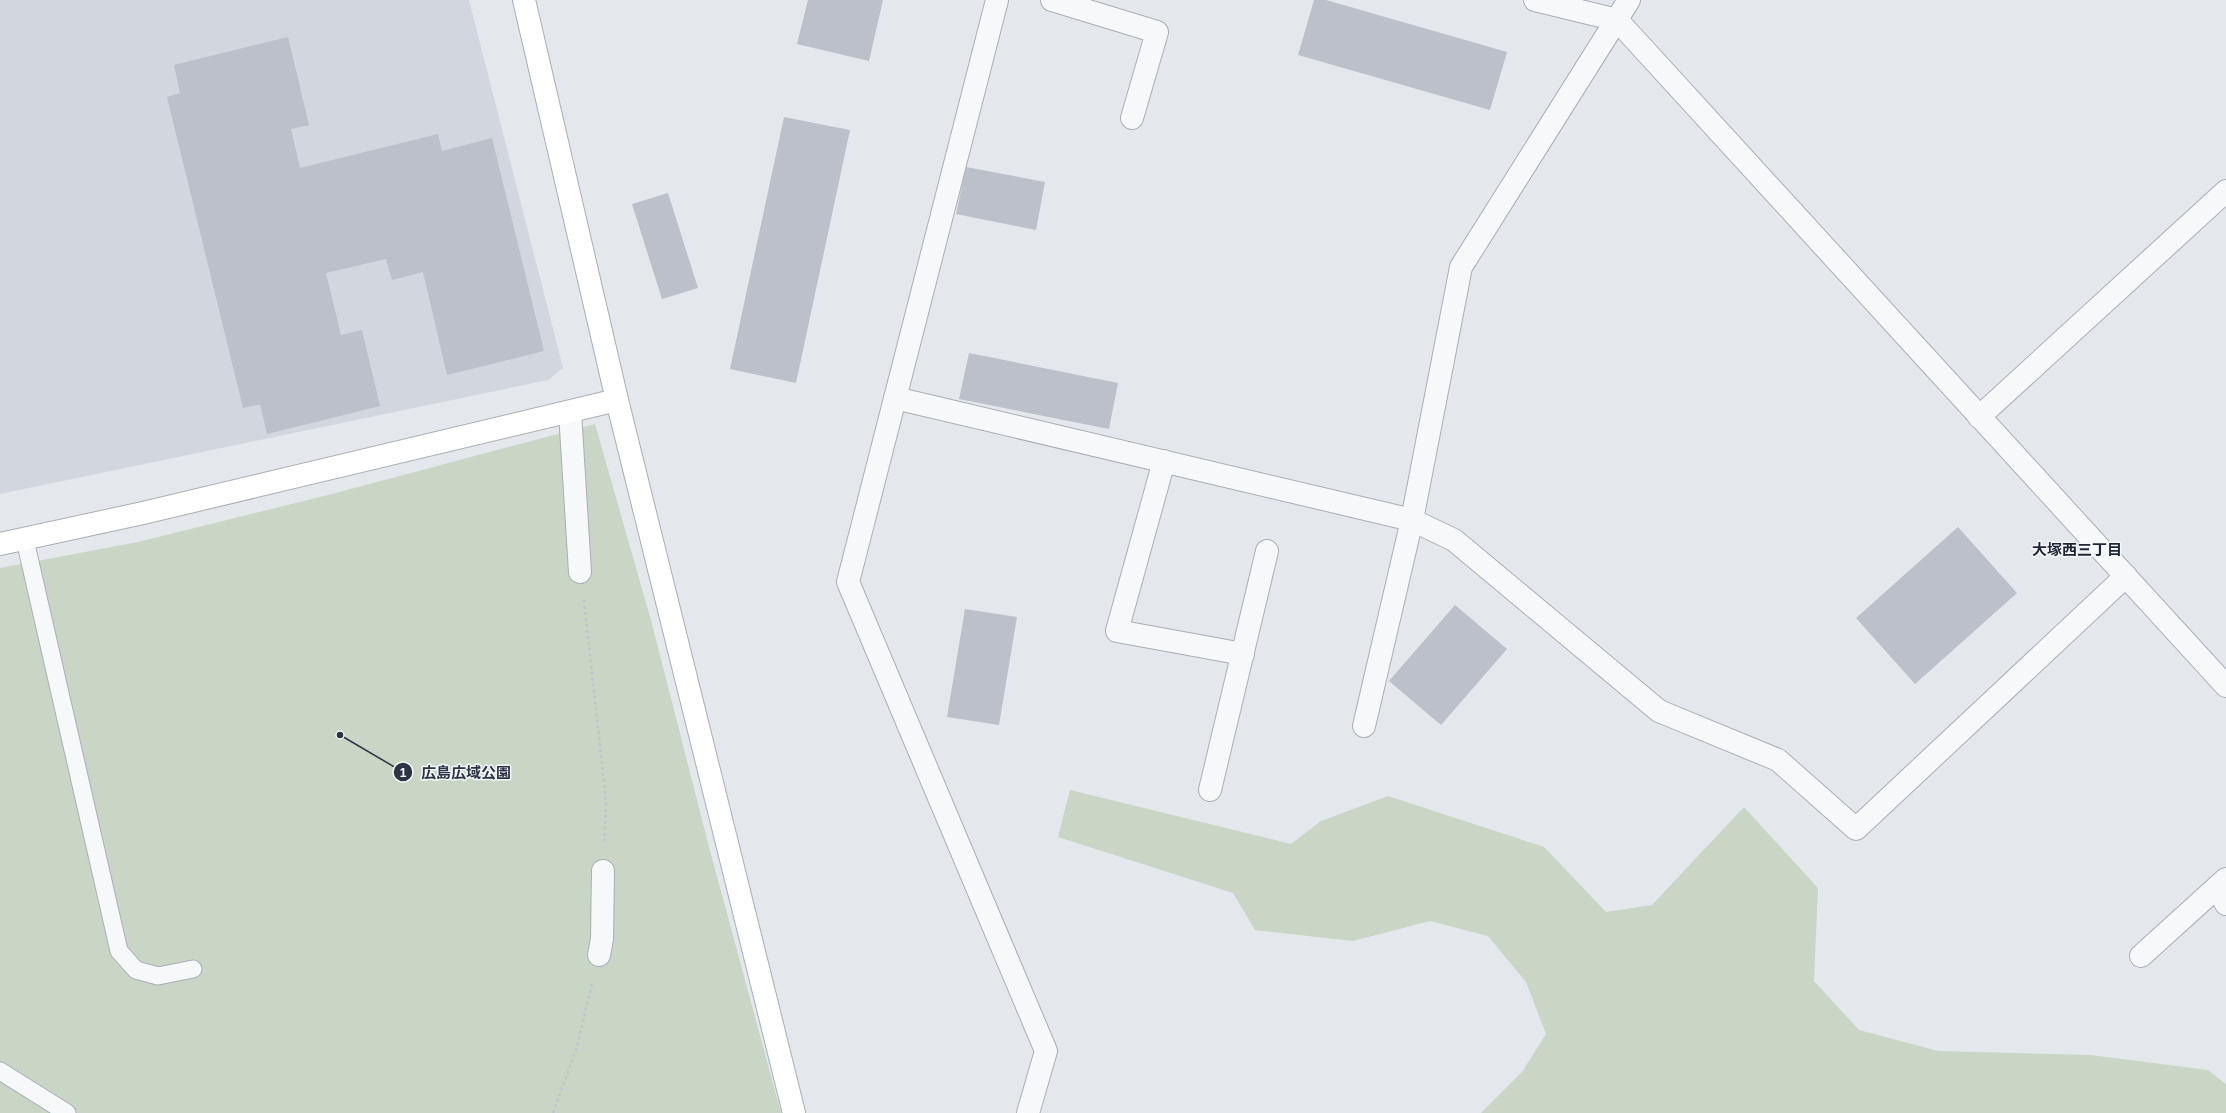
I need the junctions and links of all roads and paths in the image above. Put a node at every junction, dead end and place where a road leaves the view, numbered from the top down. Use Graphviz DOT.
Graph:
graph roads {
  1 [pos="524,0"];
  2 [pos="996,0"];
  3 [pos="1052,0"];
  4 [pos="1534,0"];
  5 [pos="1629,0"];
  6 [pos="1617,20"];
  7 [pos="1132,118"];
  8 [pos="2226,191"];
  9 [pos="895,398"];
  10 [pos="617,400"];
  11 [pos="570,412"];
  12 [pos="1980,417"];
  13 [pos="1164,461"];
  14 [pos="1412,520"];
  15 [pos="25,540"];
  16 [pos="0,544"];
  17 [pos="1267,551"];
  18 [pos="580,572"];
  19 [pos="2126,576"];
  20 [pos="1243,654"];
  21 [pos="2226,686"];
  22 [pos="1364,726"];
  23 [pos="1210,790"];
  24 [pos="603,871"];
  25 [pos="2223,890"];
  26 [pos="599,955"];
  27 [pos="2141,956"];
  28 [pos="194,969"];
  29 [pos="0,1071"];
  30 [pos="67,1113"];
  31 [pos="553,1113"];
  32 [pos="794,1113"];
  33 [pos="1028,1113"];
  1 -- 10 [label="street"];
  2 -- 9 [label="street"];
  3 -- 7 [label="street"];
  4 -- 6 [label="street"];
  5 -- 6 [label="street"];
  6 -- 12 [label="street"];
  6 -- 14 [label="street"];
  8 -- 12 [label="street"];
  9 -- 13 [label="street"];
  9 -- 33 [label="street"];
  10 -- 11 [label="street"];
  10 -- 32 [label="street"];
  11 -- 15 [label="street"];
  11 -- 18 [label="street"];
  12 -- 19 [label="street"];
  13 -- 14 [label="street"];
  13 -- 20 [label="street"];
  14 -- 19 [label="street"];
  14 -- 22 [label="street"];
  15 -- 16 [label="street"];
  15 -- 28 [label="lane"];
  17 -- 20 [label="street"];
  18 -- 24 [label="path"];
  19 -- 21 [label="street"];
  20 -- 23 [label="street"];
  24 -- 26 [label="street"];
  25 -- 27 [label="street"];
  26 -- 31 [label="path"];
  29 -- 30 [label="lane"];
}
